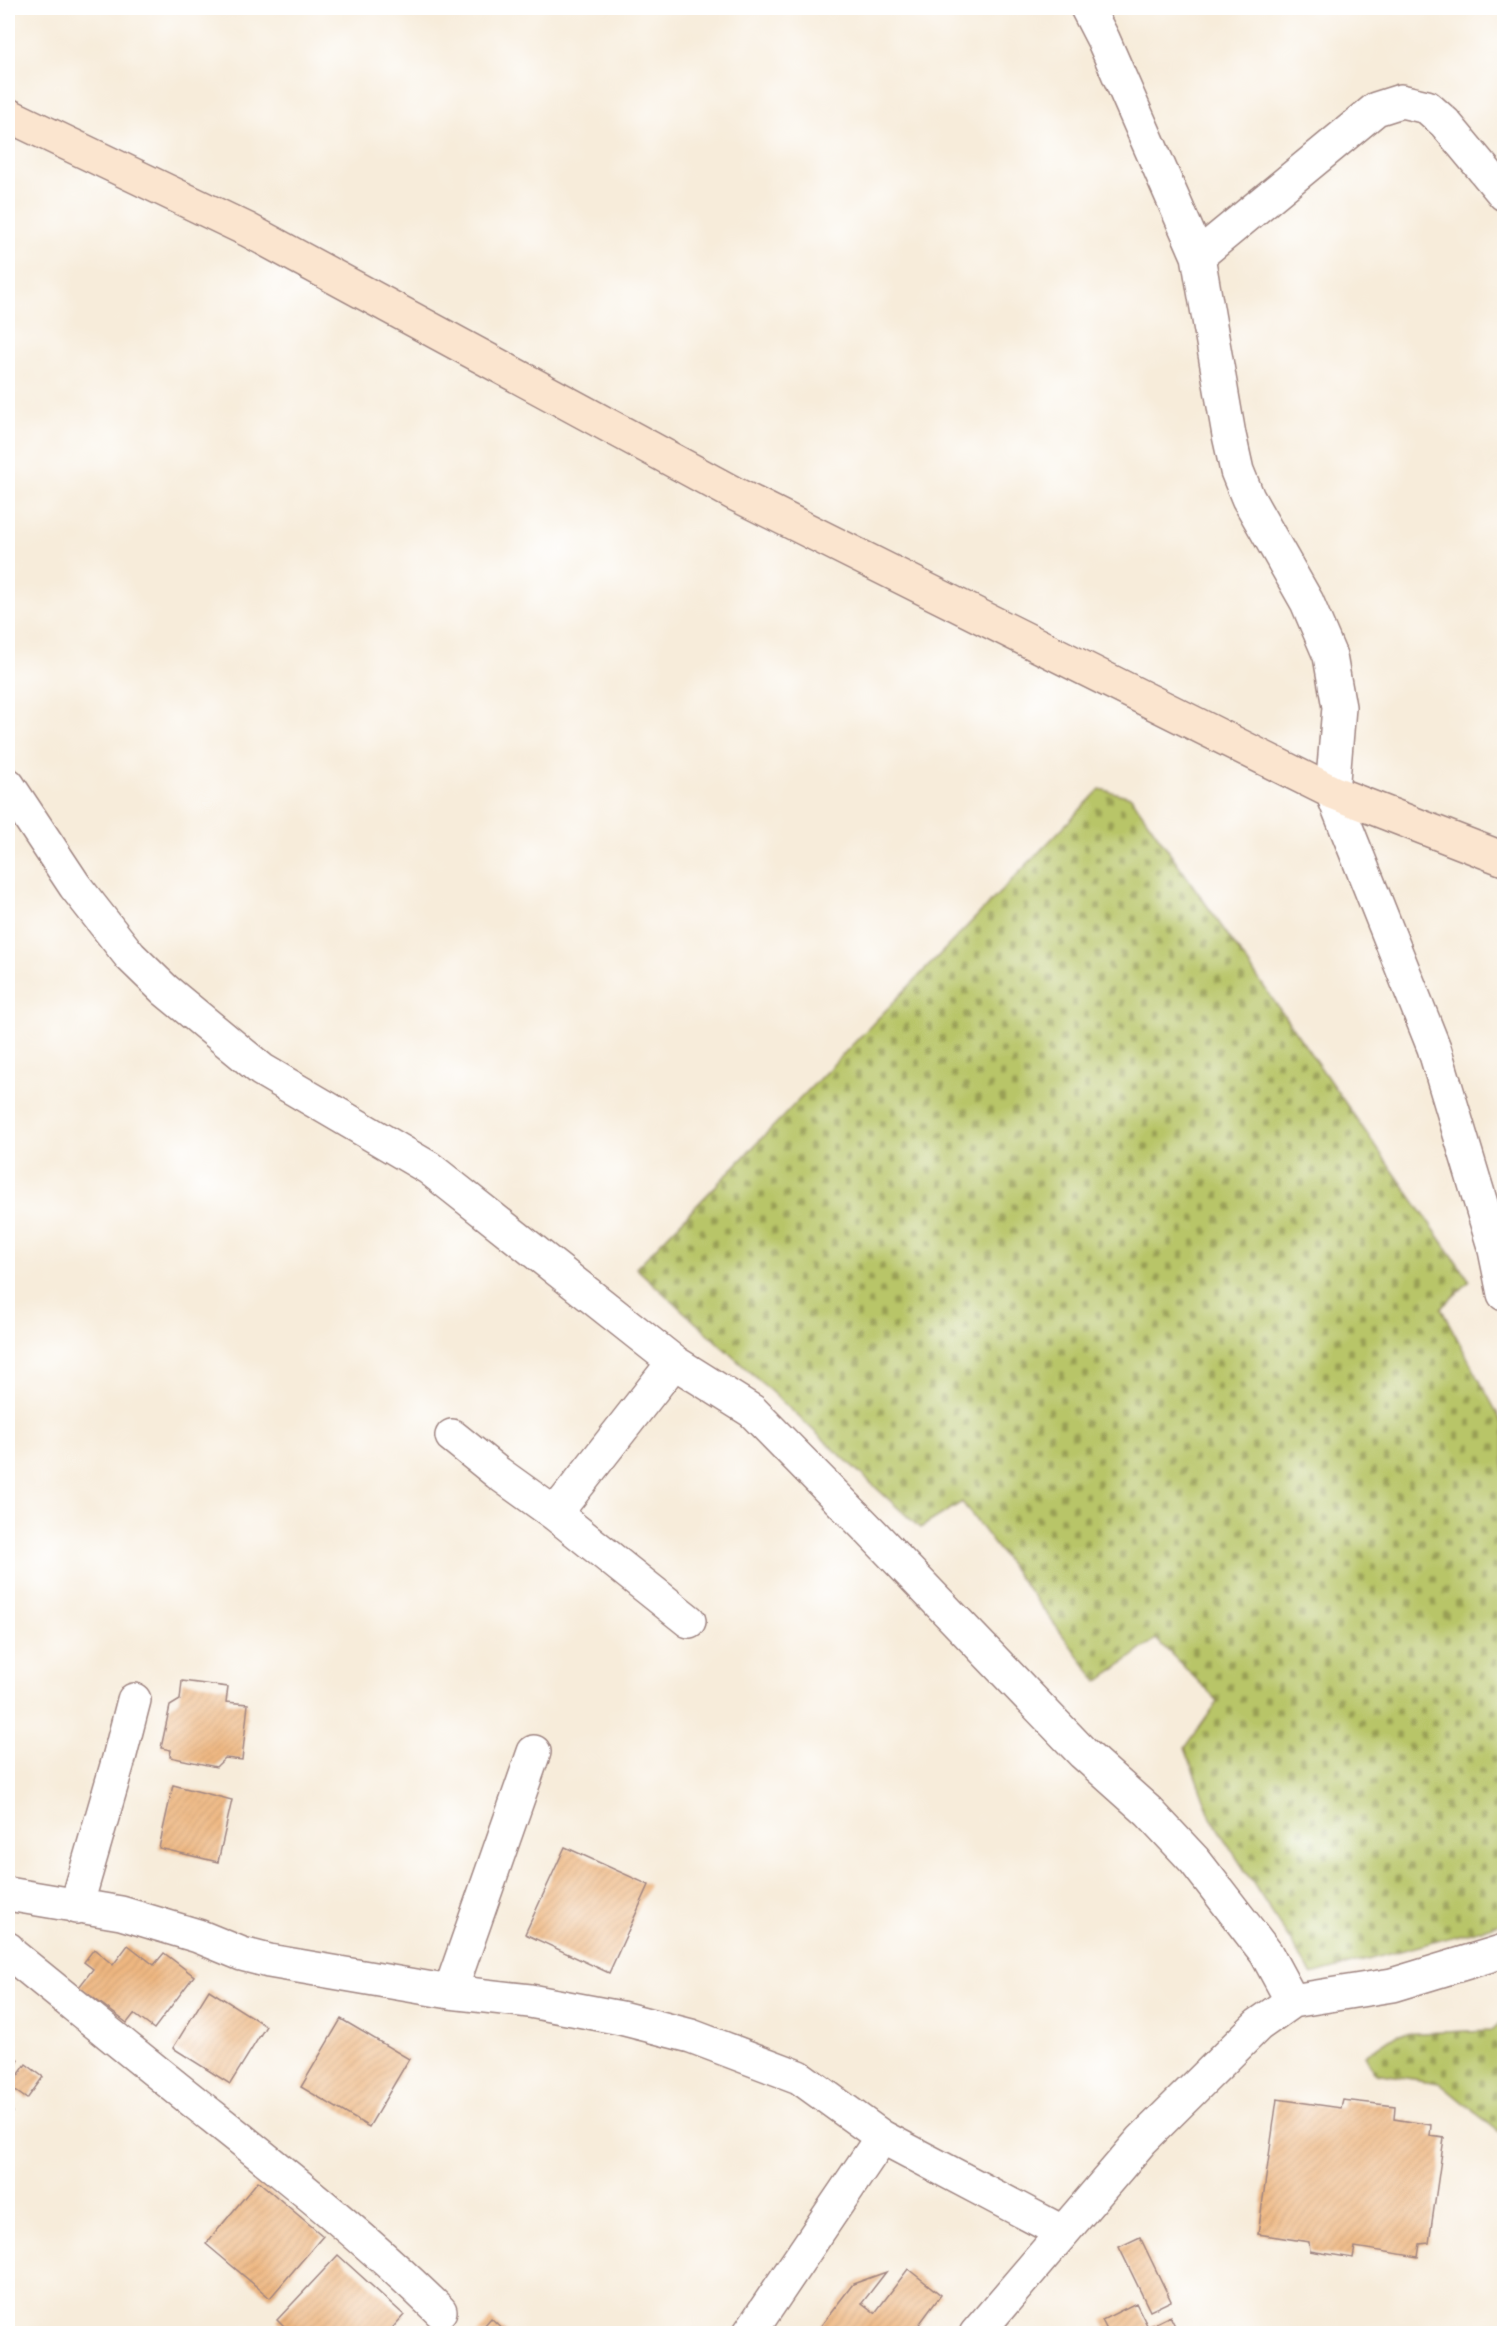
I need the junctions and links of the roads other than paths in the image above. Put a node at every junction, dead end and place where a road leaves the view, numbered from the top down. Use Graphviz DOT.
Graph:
graph roads {
  1 [pos="1087,8"];
  2 [pos="8,115"];
  3 [pos="1504,194"];
  4 [pos="1198,256"];
  5 [pos="8,785"];
  6 [pos="1332,792"];
  7 [pos="1504,859"];
  8 [pos="1504,1294"];
  9 [pos="674,1362"];
  10 [pos="452,1436"];
  11 [pos="555,1514"];
  12 [pos="689,1621"];
  13 [pos="134,1700"];
  14 [pos="534,1752"];
  15 [pos="8,1894"];
  16 [pos="76,1907"];
  17 [pos="8,1949"];
  18 [pos="1504,1951"];
  19 [pos="450,1992"];
  20 [pos="1292,2001"];
  21 [pos="882,2137"];
  22 [pos="1062,2232"];
  23 [pos="440,2311"];
  24 [pos="748,2334"];
  25 [pos="976,2334"];
  1 -- 4 [label="street"];
  2 -- 6 [label="street"];
  3 -- 4 [label="street"];
  4 -- 6 [label="street"];
  5 -- 9 [label="street"];
  6 -- 7 [label="street"];
  6 -- 8 [label="street"];
  9 -- 11 [label="street"];
  9 -- 20 [label="street"];
  10 -- 11 [label="street"];
  11 -- 12 [label="street"];
  13 -- 16 [label="street"];
  14 -- 19 [label="street"];
  15 -- 16 [label="street"];
  16 -- 19 [label="street"];
  17 -- 23 [label="street"];
  18 -- 20 [label="street"];
  19 -- 21 [label="street"];
  20 -- 22 [label="street"];
  21 -- 22 [label="street"];
  21 -- 24 [label="street"];
  22 -- 25 [label="street"];
}
